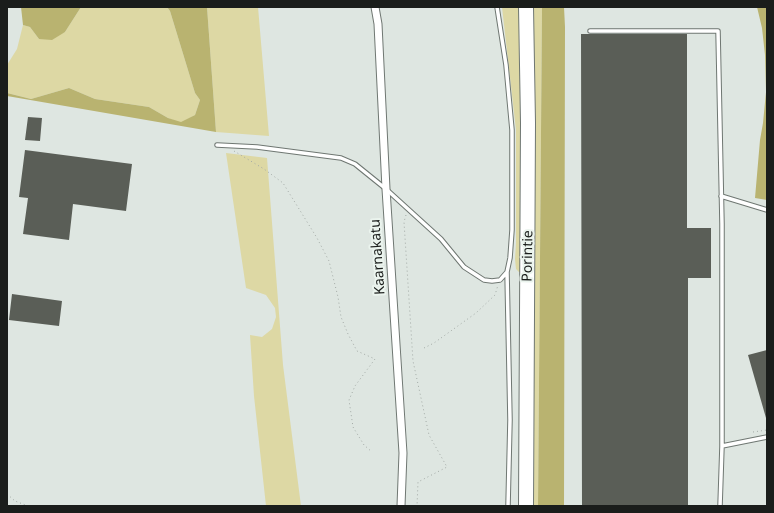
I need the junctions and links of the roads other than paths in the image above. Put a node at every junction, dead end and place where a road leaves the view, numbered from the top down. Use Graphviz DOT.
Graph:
graph roads {
  1 [pos="375,7"];
  2 [pos="497,7"];
  3 [pos="526,7"];
  4 [pos="590,31"];
  5 [pos="217,145"];
  6 [pos="386,189"];
  7 [pos="721,196"];
  8 [pos="767,210"];
  9 [pos="507,272"];
  10 [pos="767,437"];
  11 [pos="722,446"];
  12 [pos="401,506"];
  13 [pos="508,506"];
  14 [pos="526,506"];
  15 [pos="720,506"];
  1 -- 6 [label="street, Kaarnakatu"];
  2 -- 9 [label="lane"];
  3 -- 14 [label="highway, Porintie"];
  4 -- 7 [label="lane"];
  5 -- 6 [label="lane"];
  6 -- 9 [label="lane"];
  6 -- 12 [label="street, Kaarnakatu"];
  7 -- 8 [label="lane"];
  7 -- 11 [label="lane"];
  9 -- 13 [label="lane"];
  10 -- 11 [label="lane"];
  11 -- 15 [label="lane"];
}
